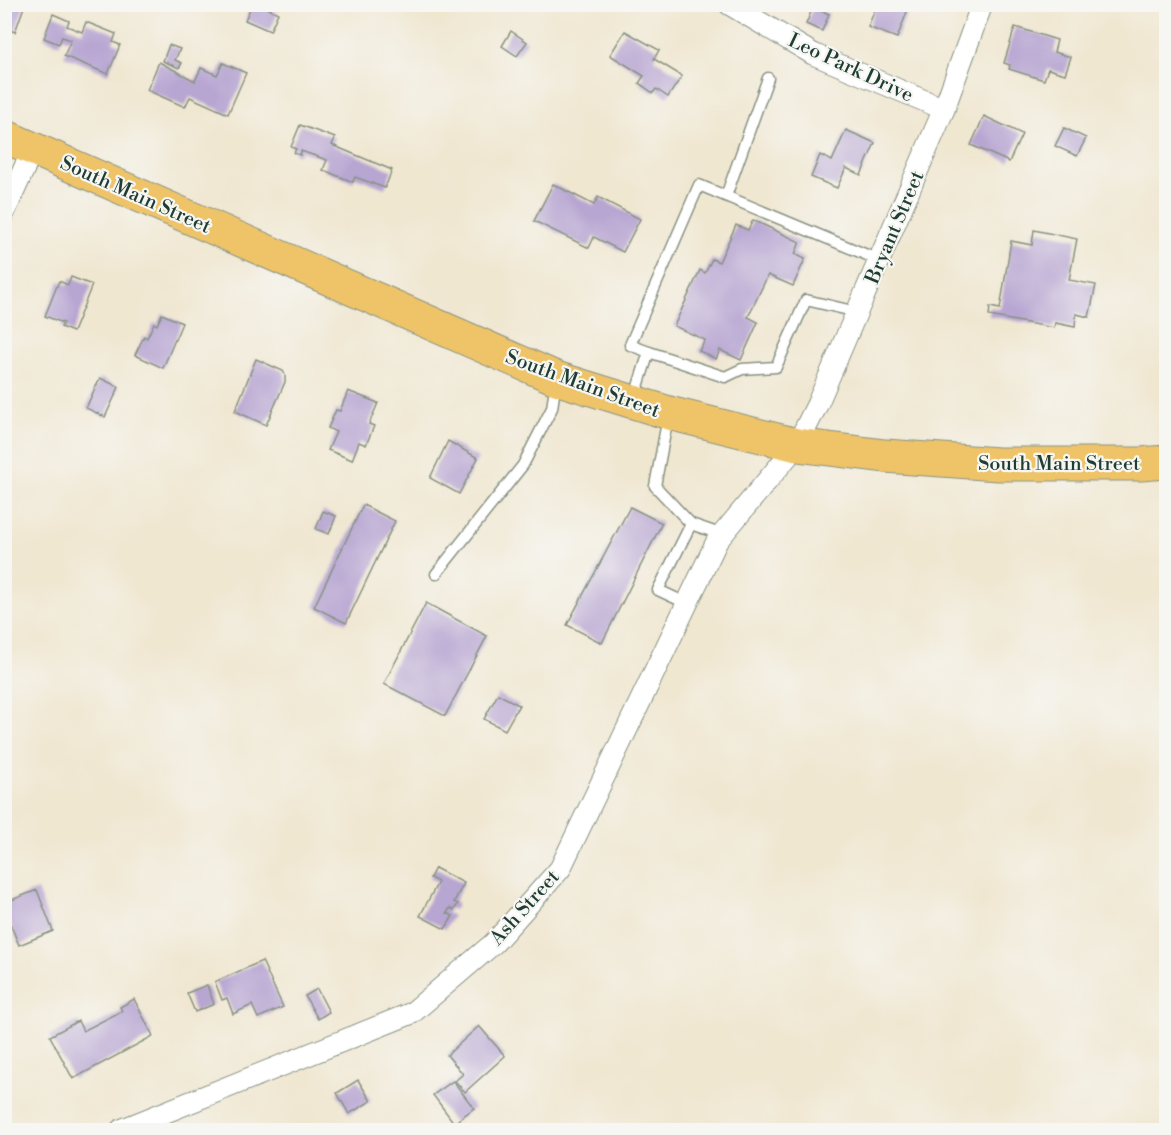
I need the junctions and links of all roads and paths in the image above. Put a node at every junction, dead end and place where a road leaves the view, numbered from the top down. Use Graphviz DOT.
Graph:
graph roads {
  1 [pos="729,4"];
  2 [pos="982,4"];
  3 [pos="768,78"];
  4 [pos="944,109"];
  5 [pos="19,143"];
  6 [pos="726,196"];
  7 [pos="4,213"];
  8 [pos="879,260"];
  9 [pos="857,312"];
  10 [pos="649,352"];
  11 [pos="556,378"];
  12 [pos="633,402"];
  13 [pos="669,413"];
  14 [pos="797,445"];
  15 [pos="1167,462"];
  16 [pos="691,524"];
  17 [pos="723,535"];
  18 [pos="436,574"];
  19 [pos="686,603"];
  20 [pos="120,1131"];
  1 -- 4 [label="street, Leo Park Drive"];
  2 -- 4 [label="street, Bryant Street"];
  3 -- 6 [label="lane"];
  4 -- 8 [label="street, Bryant Street"];
  5 -- 7 [label="street"];
  5 -- 11 [label="main road, South Main Street"];
  6 -- 8 [label="lane"];
  6 -- 10 [label="lane"];
  8 -- 9 [label="street, Bryant Street"];
  9 -- 10 [label="lane"];
  9 -- 14 [label="street, Bryant Street"];
  10 -- 12 [label="lane"];
  11 -- 12 [label="main road, South Main Street"];
  11 -- 18 [label="lane"];
  12 -- 13 [label="main road, South Main Street"];
  13 -- 14 [label="main road, South Main Street"];
  13 -- 16 [label="lane"];
  14 -- 15 [label="main road, South Main Street"];
  14 -- 17 [label="street, Ash Street"];
  16 -- 17 [label="lane"];
  16 -- 19 [label="lane"];
  17 -- 19 [label="street, Ash Street"];
  19 -- 20 [label="street, Ash Street"];
}
